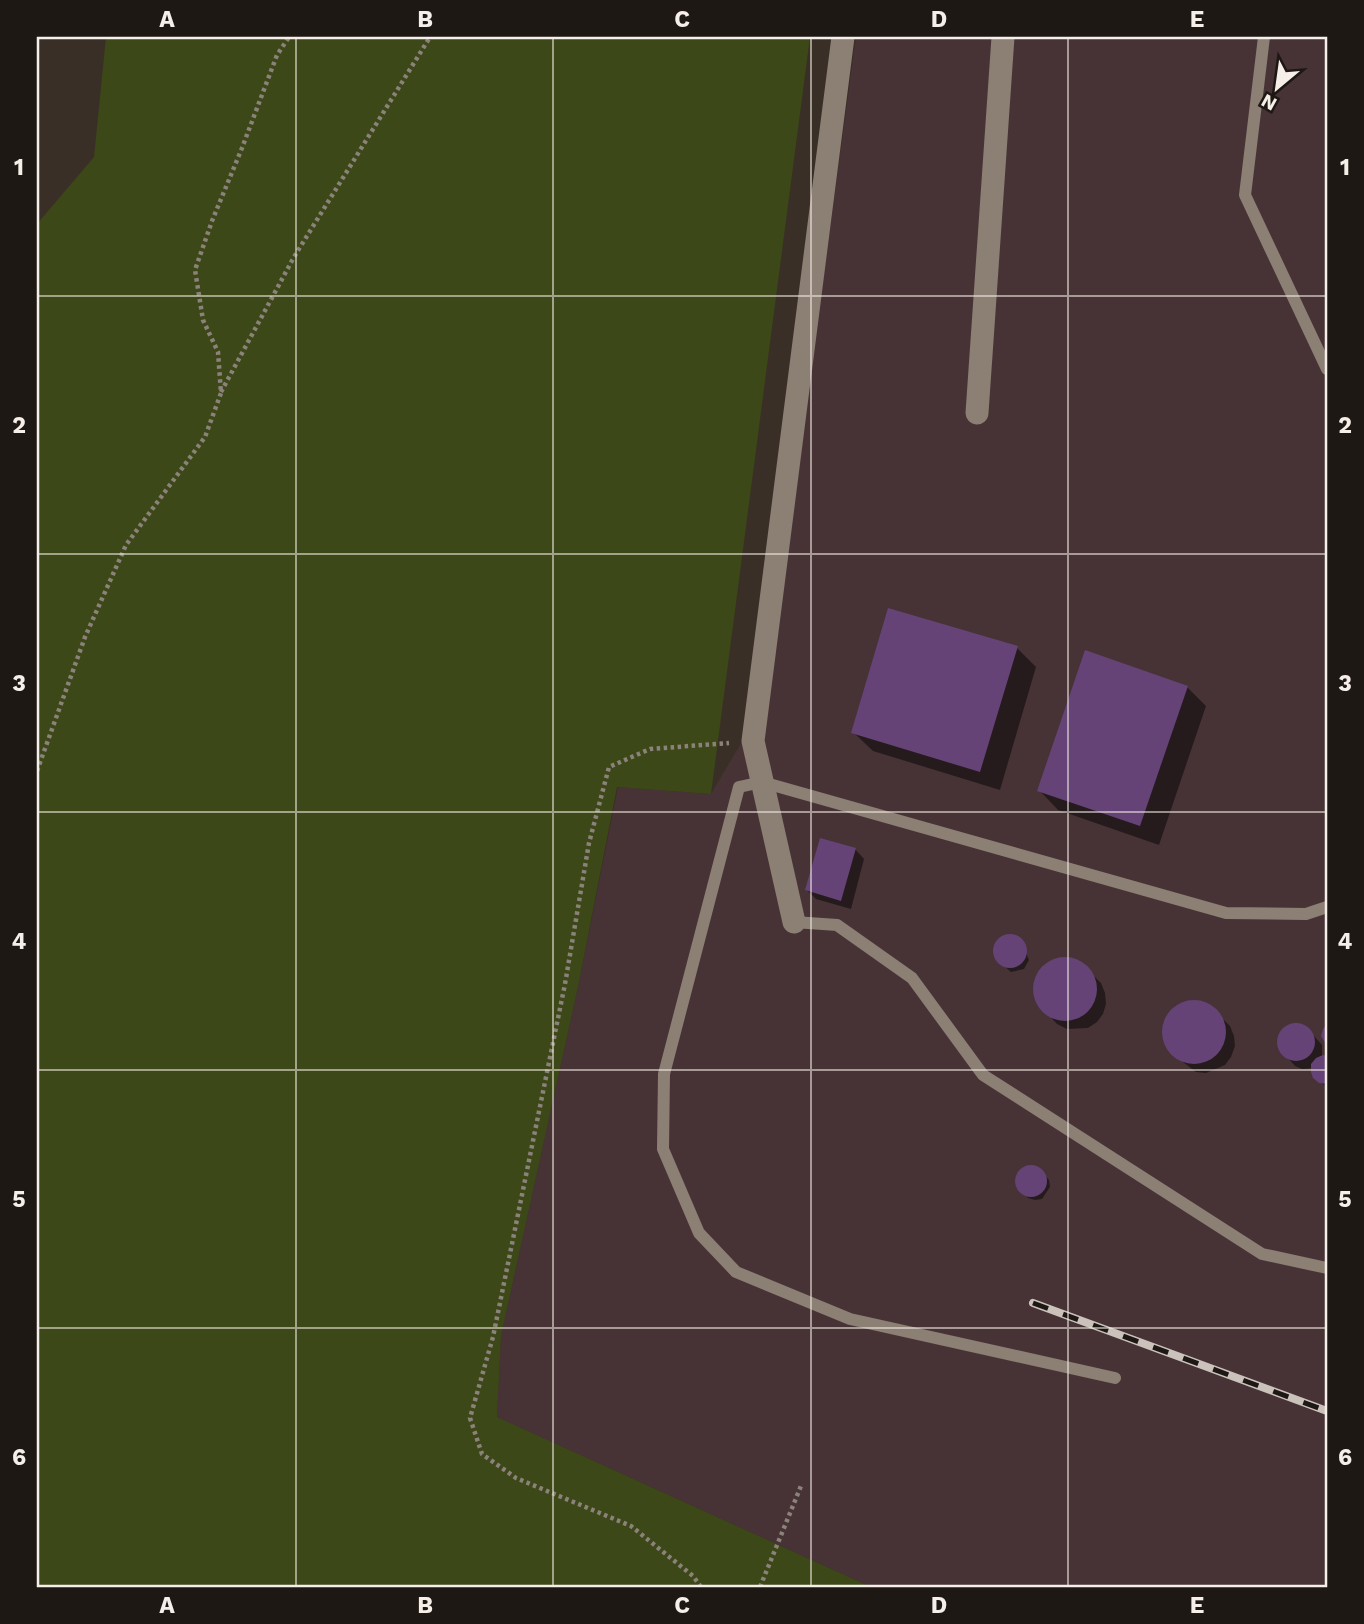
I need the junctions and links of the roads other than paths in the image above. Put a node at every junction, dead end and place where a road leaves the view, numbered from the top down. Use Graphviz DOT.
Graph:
graph roads {
  1 [pos="843,37"];
  2 [pos="1003,37"];
  3 [pos="1264,37"];
  4 [pos="1327,369"];
  5 [pos="977,413"];
  6 [pos="762,782"];
  7 [pos="1327,907"];
  8 [pos="794,922"];
  9 [pos="1327,1268"];
  10 [pos="1115,1378"];
  1 -- 6 [label="street"];
  2 -- 5 [label="street"];
  3 -- 4 [label="lane"];
  6 -- 7 [label="lane"];
  6 -- 8 [label="street"];
  6 -- 10 [label="lane"];
  8 -- 9 [label="lane"];
}
